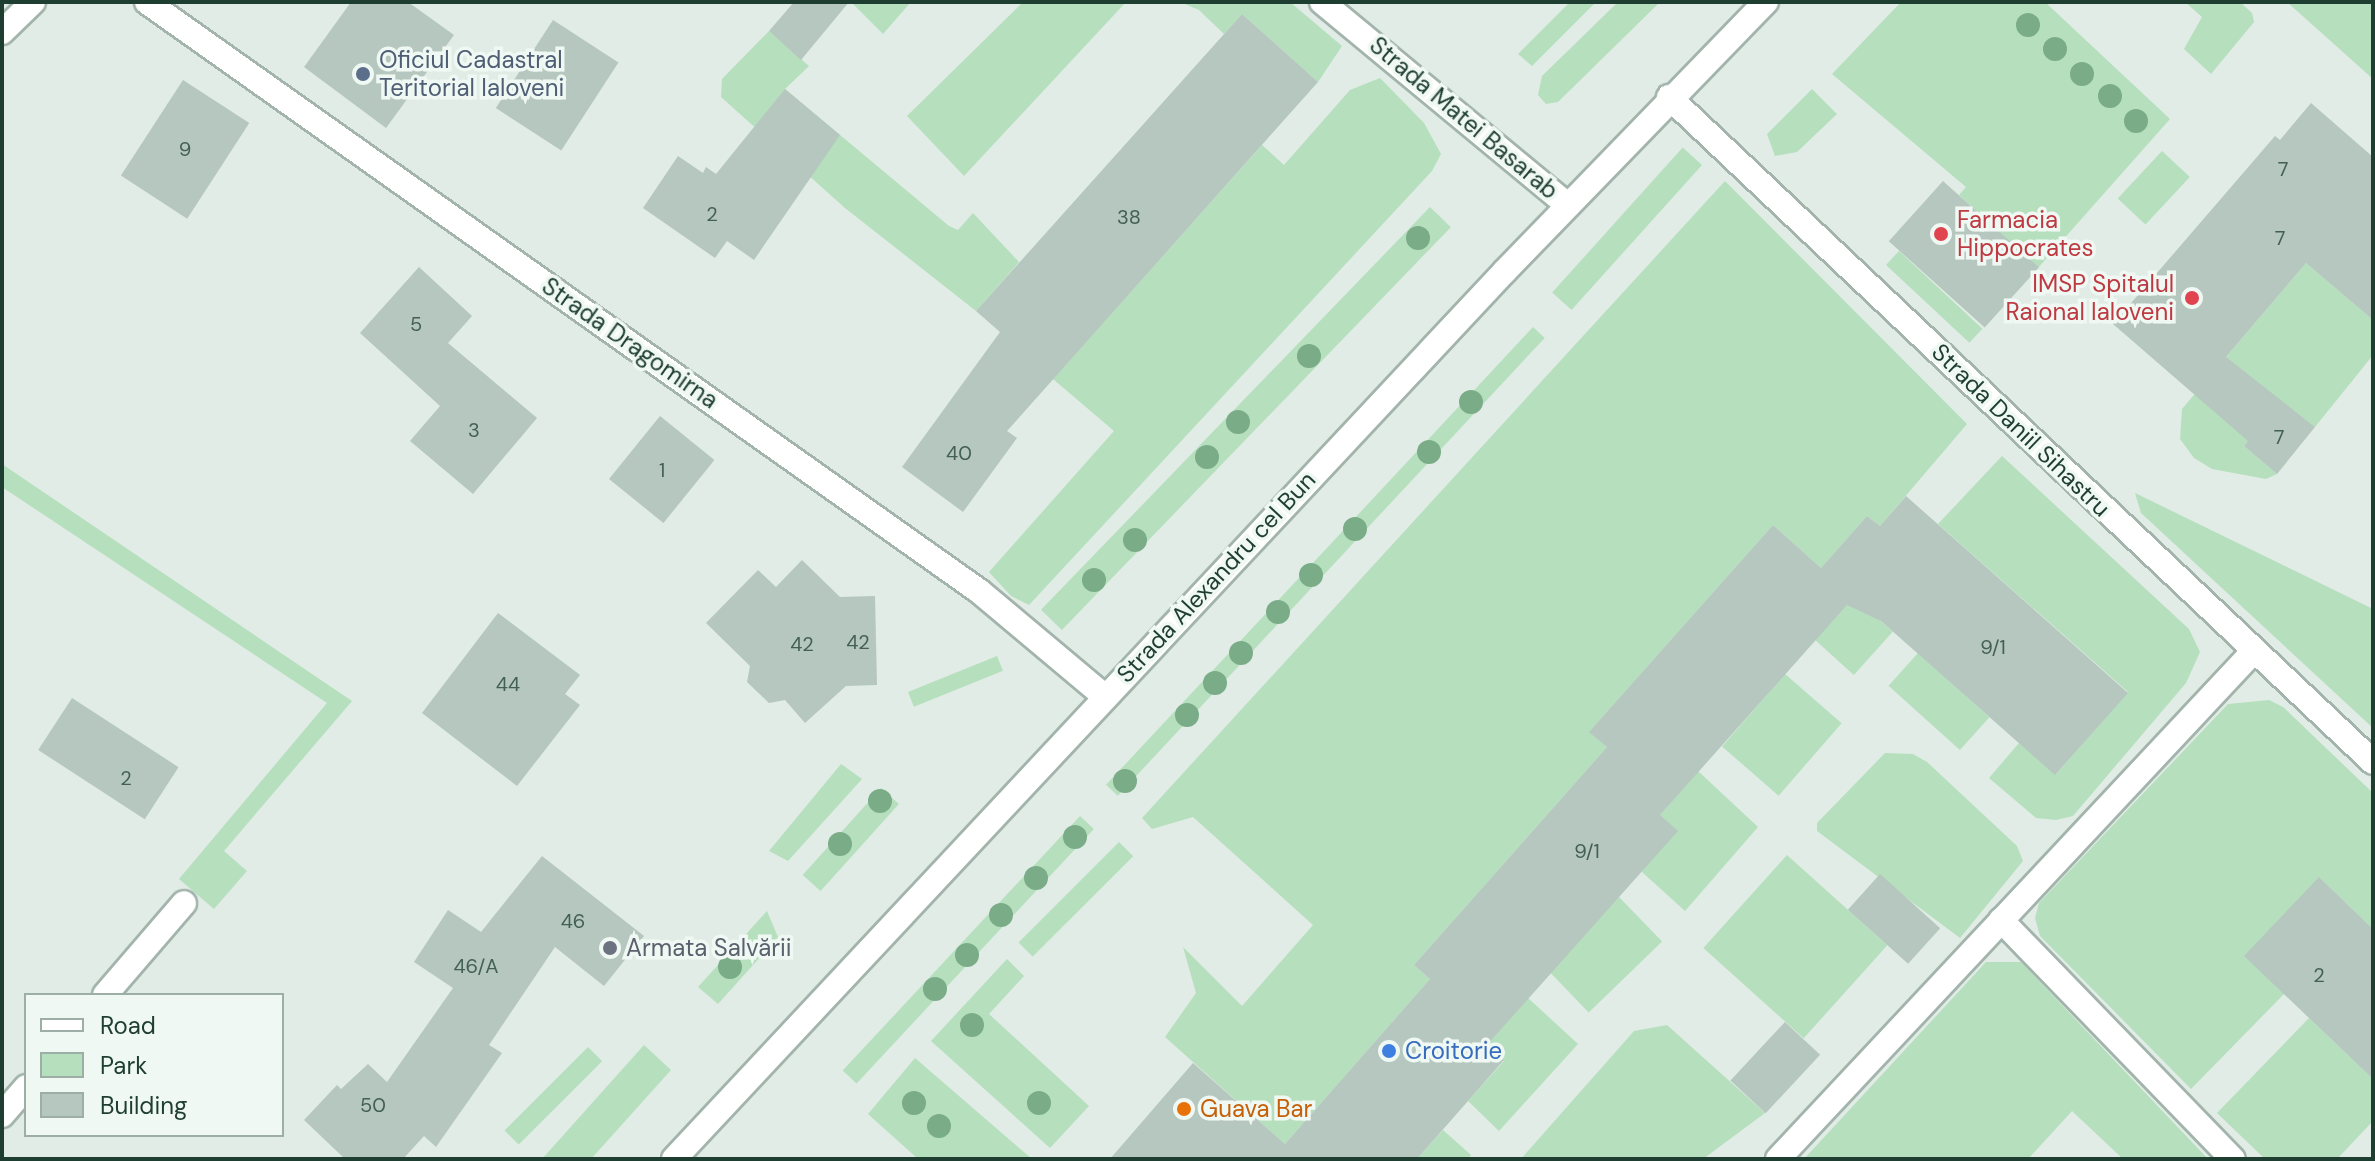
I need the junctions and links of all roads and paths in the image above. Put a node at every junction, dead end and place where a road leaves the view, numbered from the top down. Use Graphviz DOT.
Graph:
graph roads {
  1 [pos="33,2"];
  2 [pos="147,2"];
  3 [pos="1322,2"];
  4 [pos="1766,2"];
  5 [pos="2,32"];
  6 [pos="1669,97"];
  7 [pos="1567,205"];
  8 [pos="2253,652"];
  9 [pos="1104,696"];
  10 [pos="2373,762"];
  11 [pos="184,903"];
  12 [pos="2001,920"];
  13 [pos="107,993"];
  14 [pos="24,1089"];
  15 [pos="2,1115"];
  16 [pos="674,1159"];
  17 [pos="1778,1159"];
  18 [pos="2233,1159"];
  1 -- 5 [label="street"];
  2 -- 9 [label="street, Strada Dragomirna"];
  3 -- 7 [label="street, Strada Matei Basarab"];
  4 -- 6 [label="street, Strada Alexandru cel Bun"];
  6 -- 7 [label="street, Strada Alexandru cel Bun"];
  6 -- 8 [label="street, Strada Daniil Sihastru"];
  7 -- 9 [label="street, Strada Alexandru cel Bun"];
  8 -- 10 [label="street, Strada Daniil Sihastru"];
  8 -- 12 [label="street"];
  9 -- 16 [label="street, Strada Alexandru cel Bun"];
  11 -- 13 [label="street"];
  12 -- 17 [label="street"];
  12 -- 18 [label="street"];
  14 -- 15 [label="street"];
}
